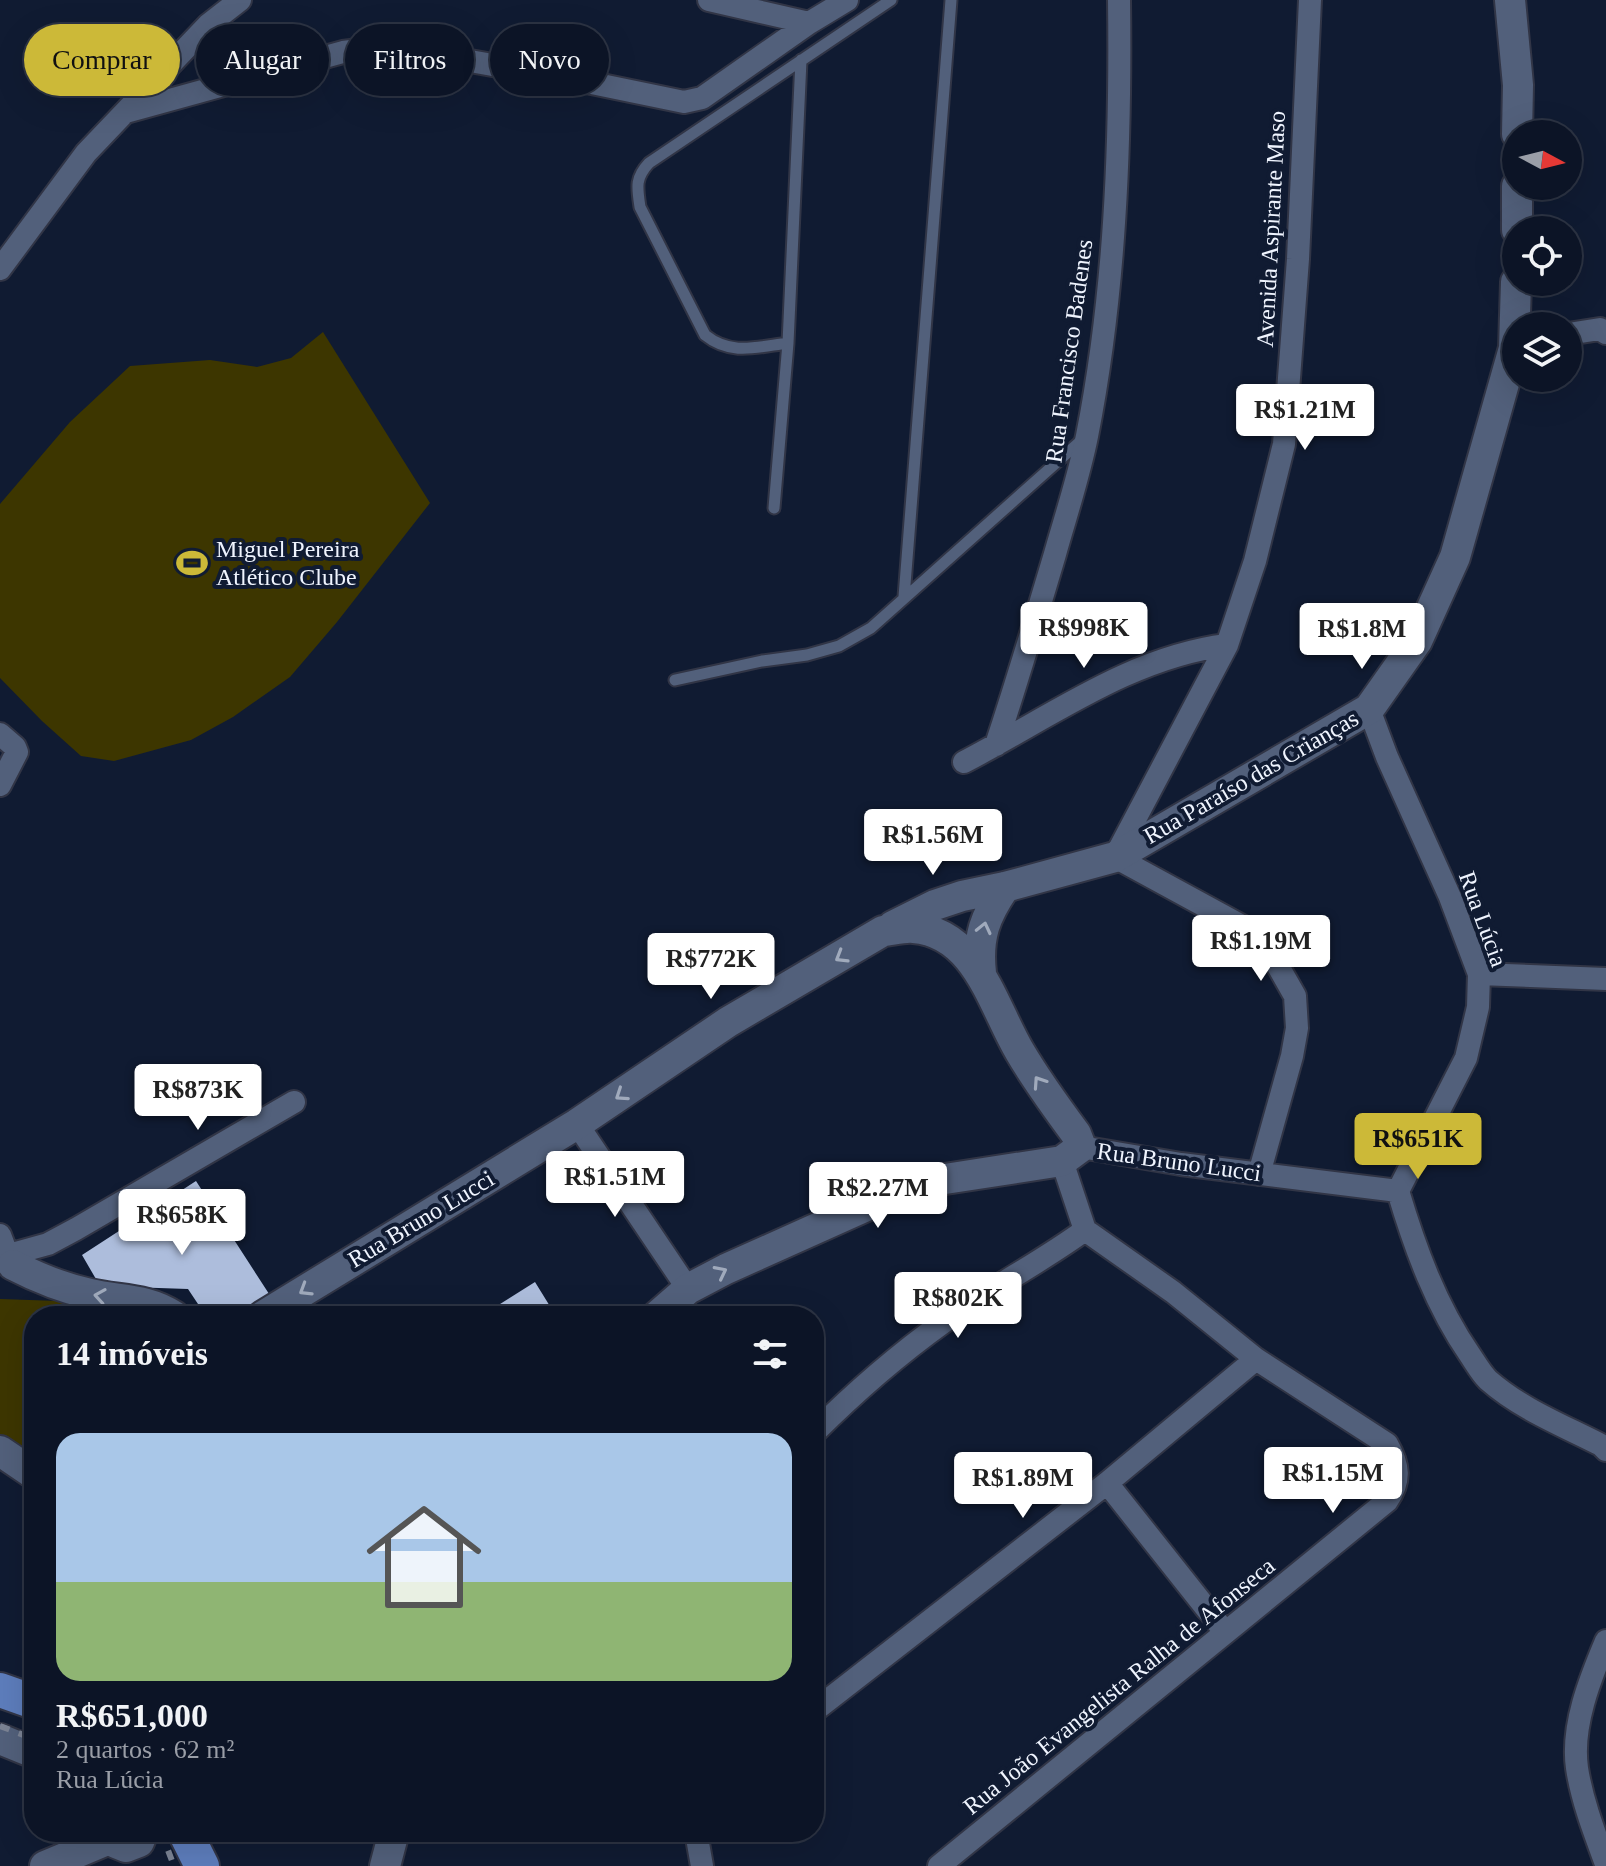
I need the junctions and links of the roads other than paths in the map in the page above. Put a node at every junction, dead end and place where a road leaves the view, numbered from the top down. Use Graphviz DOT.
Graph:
graph roads {
  1 [pos="240,0"];
  2 [pos="709,0"];
  3 [pos="847,0"];
  4 [pos="891,0"];
  5 [pos="951,0"];
  6 [pos="1119,0"];
  7 [pos="1310,0"];
  8 [pos="1510,0"];
  9 [pos="809,23"];
  10 [pos="801,60"];
  11 [pos="126,112"];
  12 [pos="1517,120"];
  13 [pos="0,269"];
  14 [pos="1604,328"];
  15 [pos="1582,332"];
  16 [pos="788,343"];
  17 [pos="1502,392"];
  18 [pos="1087,436"];
  19 [pos="774,508"];
  20 [pos="904,597"];
  21 [pos="1227,645"];
  22 [pos="675,680"];
  23 [pos="1369,709"];
  24 [pos="3,736"];
  25 [pos="996,745"];
  26 [pos="964,762"];
  27 [pos="0,785"];
  28 [pos="1115,857"];
  29 [pos="1005,887"];
  30 [pos="883,931"];
  31 [pos="981,973"];
  32 [pos="1479,974"];
  33 [pos="1606,979"];
  34 [pos="294,1102"];
  35 [pos="577,1124"];
  36 [pos="1072,1154"];
  37 [pos="1259,1174"];
  38 [pos="1398,1191"];
  39 [pos="1085,1230"];
  40 [pos="4,1258"];
  41 [pos="688,1289"];
  42 [pos="154,1306"];
  43 [pos="279,1306"];
  44 [pos="668,1306"];
  45 [pos="1256,1359"];
  46 [pos="824,1423"];
  47 [pos="1606,1450"];
  48 [pos="0,1451"];
  49 [pos="24,1467"];
  50 [pos="1107,1483"];
  51 [pos="1225,1632"];
  52 [pos="1606,1641"];
  53 [pos="0,1690"];
  54 [pos="24,1698"];
  55 [pos="824,1703"];
  56 [pos="0,1739"];
  57 [pos="24,1749"];
  58 [pos="190,1842"];
  59 [pos="698,1842"];
  60 [pos="125,1843"];
  61 [pos="1606,1864"];
  62 [pos="45,1866"];
  63 [pos="202,1866"];
  64 [pos="702,1866"];
  65 [pos="939,1866"];
  1 -- 11 [label="street"];
  2 -- 9 [label="street"];
  3 -- 9 [label="street"];
  4 -- 10 [label="lane"];
  5 -- 20 [label="lane"];
  6 -- 18 [label="street, Rua Francisco Badenes"];
  7 -- 21 [label="street, Avenida Aspirante Maso"];
  8 -- 12 [label="street"];
  9 -- 11 [label="street"];
  10 -- 16 [label="lane"];
  10 -- 16 [label="lane"];
  11 -- 13 [label="street"];
  14 -- 15 [label="street"];
  16 -- 19 [label="lane"];
  17 -- 23 [label="street, Rua Paraíso das Crianças"];
  18 -- 20 [label="lane"];
  18 -- 25 [label="street, Rua Francisco Badenes"];
  20 -- 22 [label="lane"];
  21 -- 25 [label="street"];
  21 -- 28 [label="street, Avenida Aspirante Maso"];
  23 -- 28 [label="street, Rua Paraíso das Crianças"];
  23 -- 32 [label="street, Rua Lúcia"];
  24 -- 27 [label="street"];
  25 -- 26 [label="street"];
  28 -- 29 [label="street, Rua Paraíso das Crianças"];
  28 -- 37 [label="street"];
  29 -- 30 [label="street, Rua Paraíso das Crianças"];
  31 -- 29 [label="street, one-way"];
  30 -- 31 [label="street, Rua Bruno Lucci"];
  30 -- 35 [label="street, Rua Bruno Lucci, one-way"];
  36 -- 31 [label="street, Rua Bruno Lucci, one-way"];
  32 -- 33 [label="street"];
  32 -- 38 [label="street, Rua Lúcia"];
  34 -- 40 [label="street"];
  35 -- 41 [label="street"];
  35 -- 43 [label="street, Rua Bruno Lucci, one-way"];
  36 -- 37 [label="street, Rua Bruno Lucci"];
  36 -- 39 [label="street"];
  41 -- 36 [label="street, one-way"];
  37 -- 38 [label="street, Rua Bruno Lucci"];
  38 -- 47 [label="street"];
  39 -- 45 [label="street, Rua João Evangelista Ralha de Afonseca"];
  39 -- 46 [label="street"];
  42 -- 40 [label="street, one-way"];
  41 -- 44 [label="street"];
  45 -- 50 [label="street"];
  45 -- 51 [label="street, Rua João Evangelista Ralha de Afonseca"];
  48 -- 49 [label="street"];
  50 -- 51 [label="street"];
  50 -- 55 [label="street"];
  51 -- 65 [label="street, Rua João Evangelista Ralha de Afonseca"];
  52 -- 61 [label="street"];
  53 -- 54 [label="main road"];
  56 -- 57 [label="street"];
  58 -- 63 [label="main road"];
  59 -- 64 [label="street"];
  60 -- 62 [label="street"];
}
